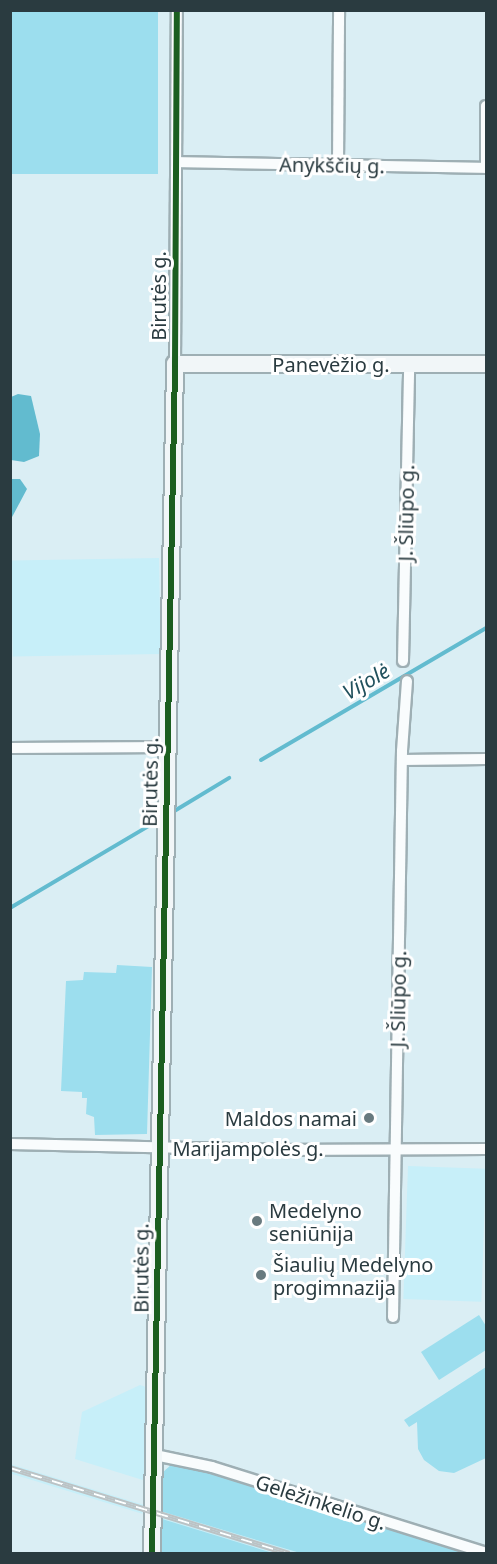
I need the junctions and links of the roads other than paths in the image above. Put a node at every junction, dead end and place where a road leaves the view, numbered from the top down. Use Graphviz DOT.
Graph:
graph roads {
  1 [pos="177,10"];
  2 [pos="339,10"];
  3 [pos="486,106"];
  4 [pos="177,162"];
  5 [pos="338,165"];
  6 [pos="486,168"];
  7 [pos="175,364"];
  8 [pos="409,364"];
  9 [pos="486,364"];
  10 [pos="404,661"];
  11 [pos="407,681"];
  12 [pos="167,747"];
  13 [pos="10,748"];
  14 [pos="486,759"];
  15 [pos="402,760"];
  16 [pos="10,1144"];
  17 [pos="396,1147"];
  18 [pos="158,1148"];
  19 [pos="486,1149"];
  20 [pos="393,1317"];
  21 [pos="155,1455"];
  22 [pos="486,1553"];
  23 [pos="152,1554"];
  1 -- 4 [label="street, Birutės g."];
  2 -- 5 [label="street"];
  3 -- 6 [label="street"];
  4 -- 5 [label="street, Anykščių g."];
  4 -- 7 [label="street, Birutės g."];
  5 -- 6 [label="street, Anykščių g."];
  7 -- 8 [label="street, Panevėžio g."];
  7 -- 12 [label="street, Birutės g."];
  8 -- 9 [label="street, Panevėžio g."];
  8 -- 10 [label="street, J. Šliūpo g."];
  11 -- 15 [label="street, J. Šliūpo g."];
  12 -- 13 [label="street"];
  12 -- 18 [label="street, Birutės g."];
  14 -- 15 [label="street"];
  15 -- 17 [label="street, J. Šliūpo g."];
  16 -- 18 [label="street, Marijampolės g."];
  17 -- 18 [label="street, Marijampolės g."];
  17 -- 19 [label="street, Marijampolės g."];
  17 -- 20 [label="street, J. Šliūpo g."];
  18 -- 21 [label="street, Birutės g."];
  21 -- 22 [label="street, Geležinkelio g."];
  21 -- 23 [label="street, Birutės g."];
}
